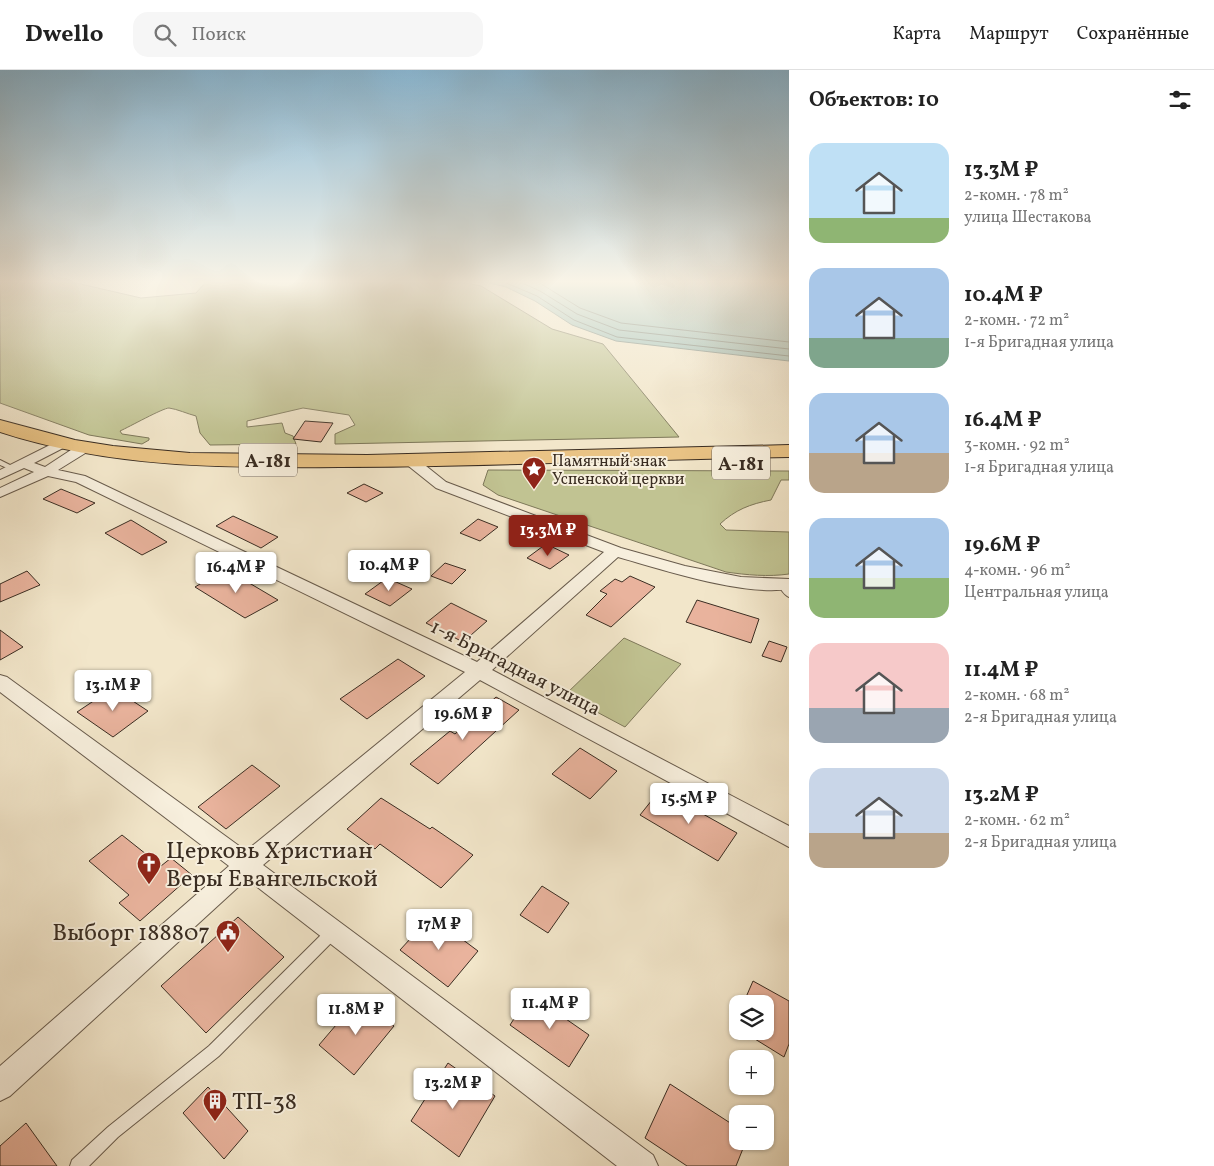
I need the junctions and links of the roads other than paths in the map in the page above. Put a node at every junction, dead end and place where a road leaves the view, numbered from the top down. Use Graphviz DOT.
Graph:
graph roads {
  1 [pos="0,426"];
  2 [pos="60,444"];
  3 [pos="82,449"];
  4 [pos="789,451"];
  5 [pos="587,457"];
  6 [pos="411,461"];
  7 [pos="0,462"];
  8 [pos="789,464"];
  9 [pos="19,467"];
  10 [pos="46,472"];
  11 [pos="0,476"];
  12 [pos="0,493"];
  13 [pos="615,551"];
  14 [pos="787,588"];
  15 [pos="478,671"];
  16 [pos="0,682"];
  17 [pos="789,837"];
  18 [pos="246,864"];
  19 [pos="334,931"];
  20 [pos="0,1086"];
  21 [pos="78,1166"];
  22 [pos="642,1166"];
  1 -- 2 [label="main road, А-181"];
  2 -- 3 [label="main road, А-181"];
  2 -- 9 [label="street"];
  3 -- 6 [label="main road, А-181"];
  3 -- 10 [label="street"];
  4 -- 5 [label="main road, А-181"];
  5 -- 6 [label="main road, А-181"];
  5 -- 8 [label="main road, А-181"];
  6 -- 13 [label="street"];
  7 -- 9 [label="lane"];
  9 -- 10 [label="street, 1-я Бригадная улица"];
  9 -- 11 [label="street"];
  10 -- 12 [label="street"];
  10 -- 15 [label="street, 1-я Бригадная улица"];
  13 -- 14 [label="street"];
  13 -- 15 [label="street"];
  15 -- 17 [label="street, 1-я Бригадная улица"];
  15 -- 18 [label="street"];
  16 -- 18 [label="street"];
  18 -- 19 [label="street"];
  18 -- 20 [label="street"];
  19 -- 21 [label="lane"];
  19 -- 22 [label="street"];
}
